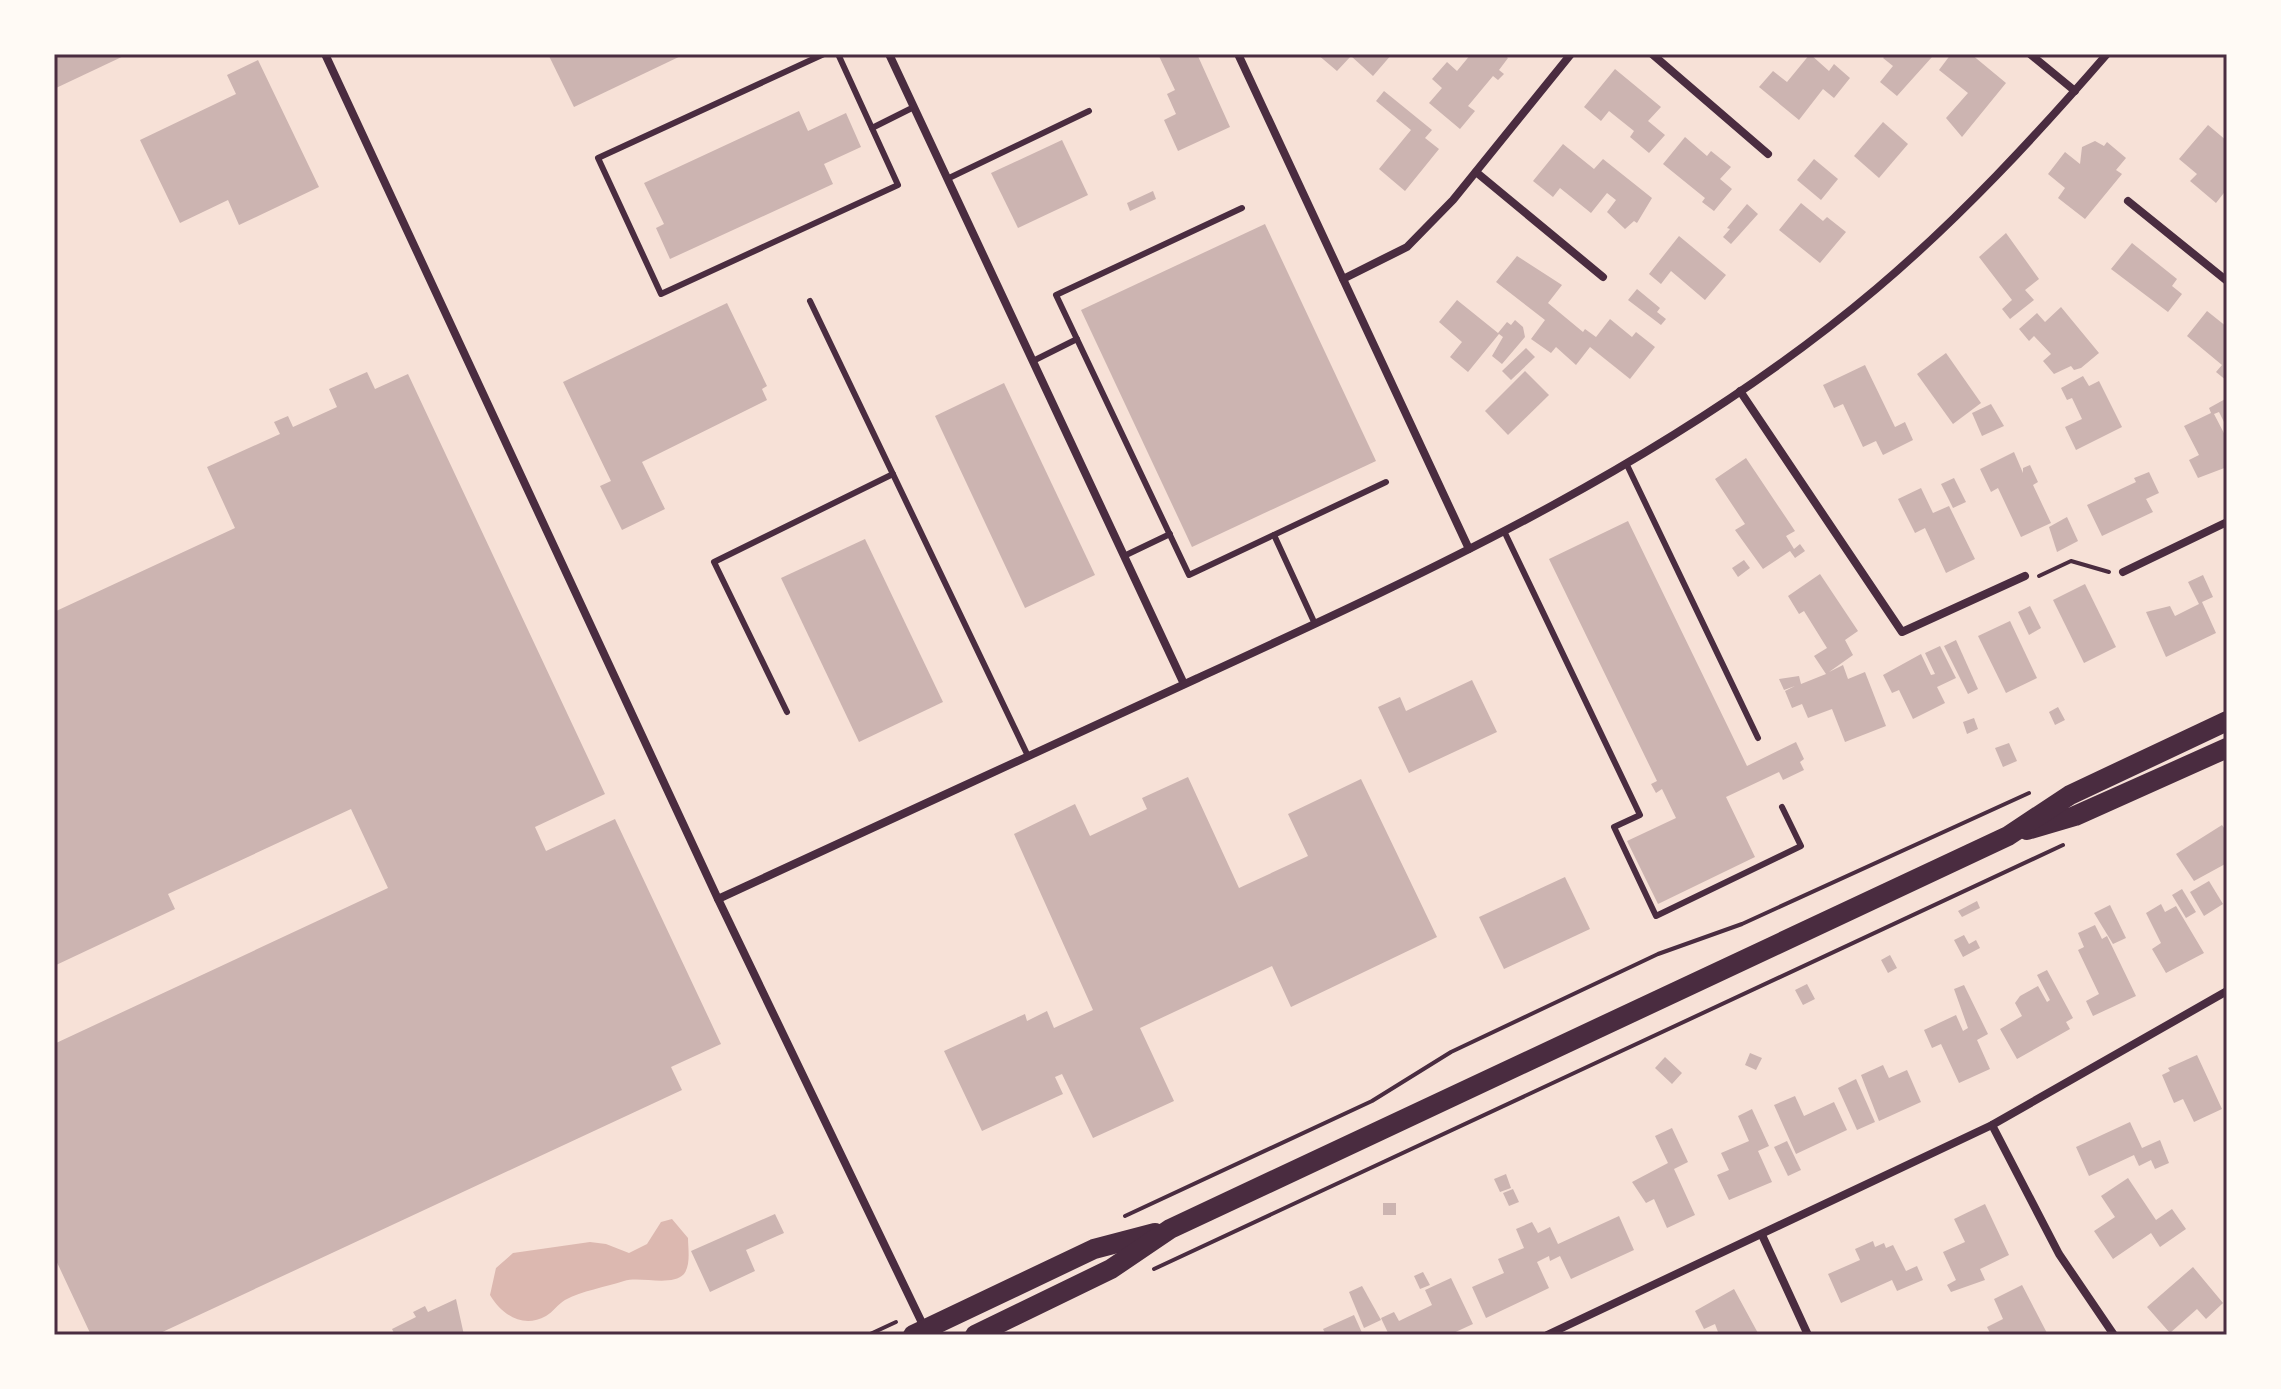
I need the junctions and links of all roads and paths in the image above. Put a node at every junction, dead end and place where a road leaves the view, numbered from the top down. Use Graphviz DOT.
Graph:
graph roads {
  1 [pos="325,54"];
  2 [pos="824,54"];
  3 [pos="838,54"];
  4 [pos="889,54"];
  5 [pos="1238,54"];
  6 [pos="1571,54"];
  7 [pos="1652,54"];
  8 [pos="2030,54"];
  9 [pos="2107,54"];
  10 [pos="2075,91"];
  11 [pos="914,107"];
  12 [pos="1089,111"];
  13 [pos="872,128"];
  14 [pos="1768,154"];
  15 [pos="1476,172"];
  16 [pos="947,179"];
  17 [pos="2128,201"];
  18 [pos="1242,208"];
  19 [pos="1603,277"];
  20 [pos="1343,279"];
  21 [pos="2227,281"];
  22 [pos="810,301"];
  23 [pos="1077,339"];
  24 [pos="1033,361"];
  25 [pos="1740,391"];
  26 [pos="1627,465"];
  27 [pos="893,474"];
  28 [pos="1386,482"];
  29 [pos="2227,522"];
  30 [pos="1504,531"];
  31 [pos="1170,534"];
  32 [pos="1274,535"];
  33 [pos="1469,549"];
  34 [pos="1124,556"];
  35 [pos="2123,572"];
  36 [pos="2025,576"];
  37 [pos="1315,624"];
  38 [pos="1184,684"];
  39 [pos="787,712"];
  40 [pos="2227,721"];
  41 [pos="1758,738"];
  42 [pos="2227,748"];
  43 [pos="1028,756"];
  44 [pos="2039,788"];
  45 [pos="1782,807"];
  46 [pos="2008,836"];
  47 [pos="2072,841"];
  48 [pos="718,899"];
  49 [pos="2227,991"];
  50 [pos="1992,1125"];
  51 [pos="1115,1221"];
  52 [pos="1170,1229"];
  53 [pos="1762,1235"];
  54 [pos="1152,1270"];
  55 [pos="921,1328"];
  56 [pos="868,1335"];
  57 [pos="975,1335"];
  58 [pos="1547,1335"];
  59 [pos="1808,1335"];
  60 [pos="2114,1335"];
  1 -- 48 [label="street"];
  2 -- 13 [label="lane"];
  3 -- 13 [label="lane"];
  4 -- 11 [label="street"];
  5 -- 20 [label="street"];
  6 -- 15 [label="street"];
  7 -- 14 [label="street"];
  8 -- 10 [label="street"];
  9 -- 10 [label="street"];
  10 -- 25 [label="street"];
  11 -- 13 [label="lane"];
  11 -- 16 [label="street"];
  12 -- 16 [label="lane"];
  15 -- 19 [label="street"];
  15 -- 20 [label="street"];
  16 -- 24 [label="street"];
  17 -- 21 [label="street"];
  18 -- 23 [label="lane"];
  20 -- 33 [label="street"];
  22 -- 27 [label="lane"];
  23 -- 24 [label="lane"];
  23 -- 31 [label="lane"];
  24 -- 34 [label="street"];
  25 -- 26 [label="street"];
  25 -- 36 [label="street"];
  26 -- 30 [label="street"];
  26 -- 41 [label="lane"];
  27 -- 39 [label="lane"];
  27 -- 43 [label="lane"];
  28 -- 32 [label="lane"];
  29 -- 35 [label="street"];
  30 -- 33 [label="street"];
  30 -- 45 [label="lane"];
  31 -- 32 [label="lane"];
  31 -- 34 [label="lane"];
  32 -- 37 [label="lane"];
  33 -- 37 [label="street"];
  34 -- 38 [label="street"];
  35 -- 36 [label="path"];
  37 -- 38 [label="street"];
  38 -- 43 [label="street"];
  40 -- 46 [label="main road"];
  42 -- 46 [label="main road"];
  43 -- 48 [label="street"];
  44 -- 51 [label="path"];
  46 -- 52 [label="main road"];
  47 -- 54 [label="path"];
  48 -- 55 [label="street"];
  49 -- 50 [label="street"];
  50 -- 53 [label="street"];
  50 -- 60 [label="street"];
  52 -- 55 [label="main road"];
  52 -- 57 [label="main road"];
  53 -- 58 [label="street"];
  53 -- 59 [label="street"];
  55 -- 56 [label="path"];
}
